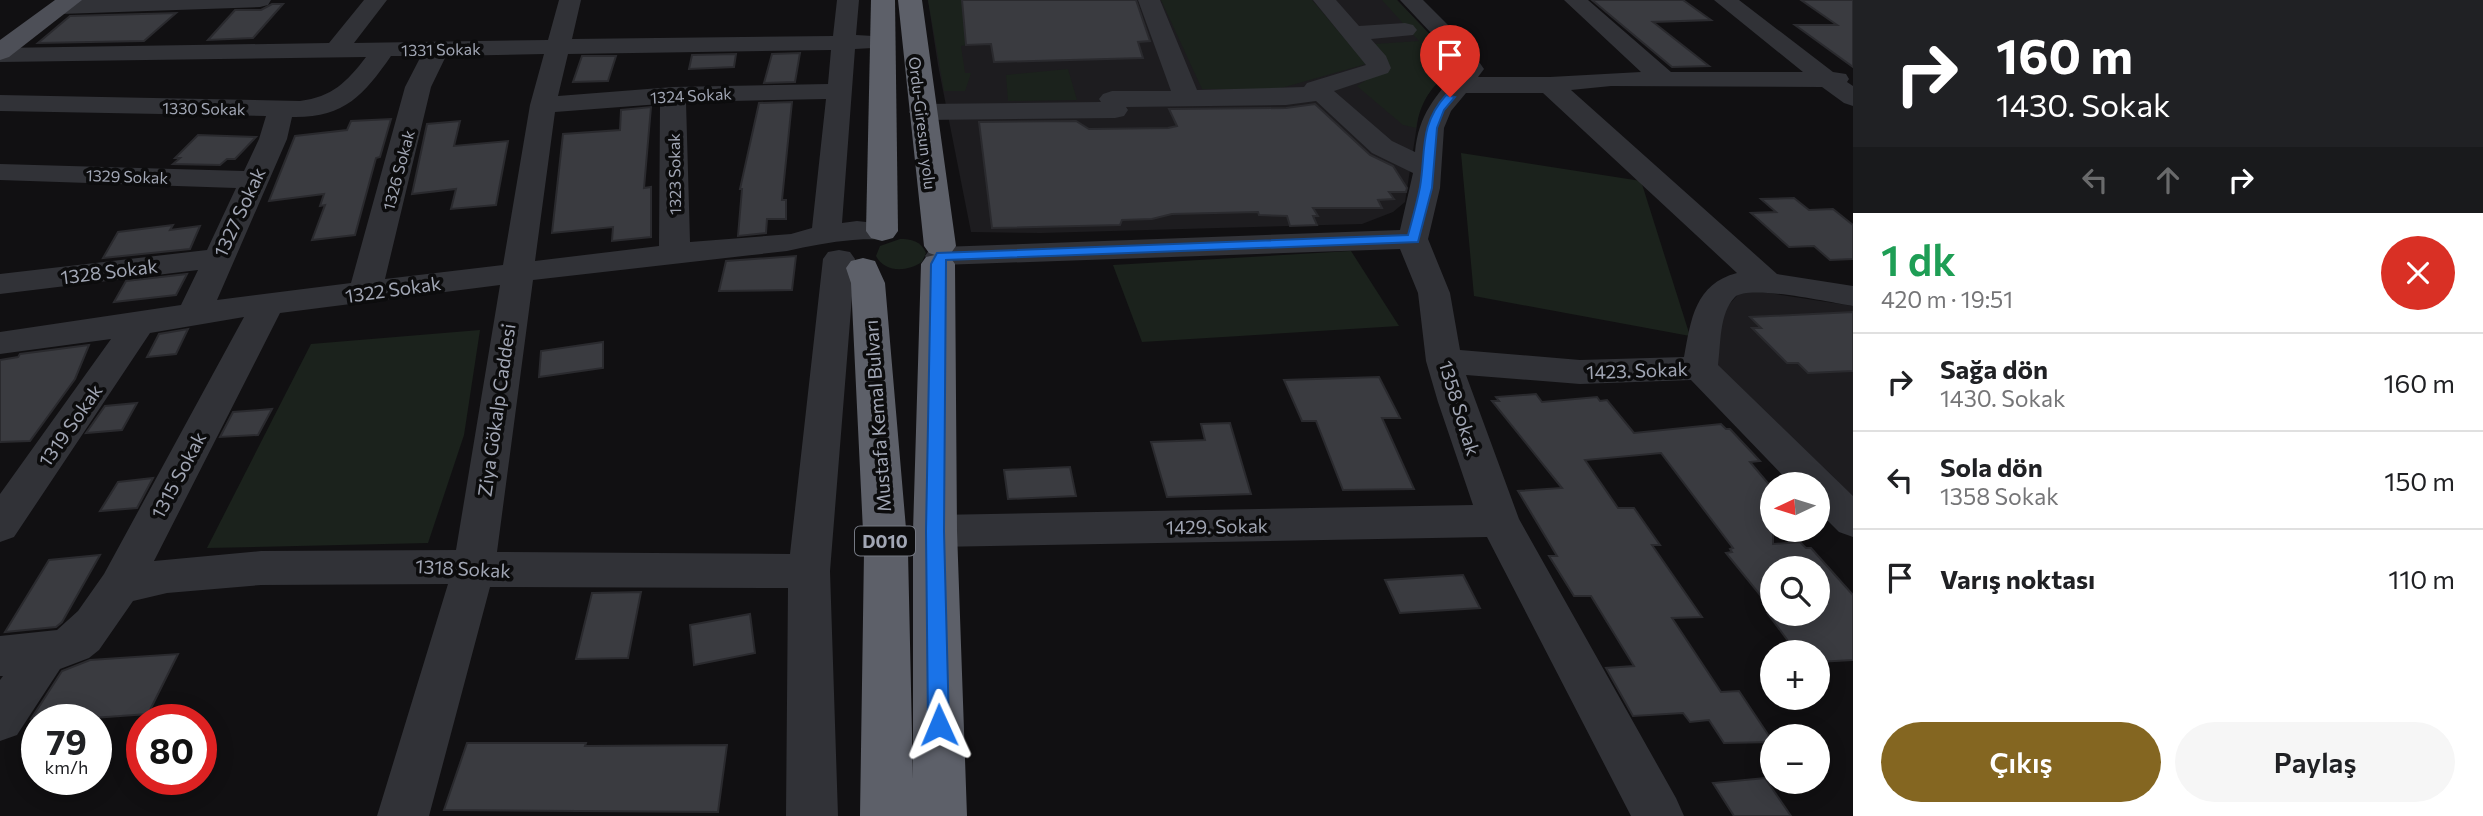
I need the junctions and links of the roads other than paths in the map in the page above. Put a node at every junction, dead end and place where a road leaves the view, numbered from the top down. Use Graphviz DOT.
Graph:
graph roads {
  1 [pos="260,0"];
  2 [pos="376,0"];
  3 [pos="570,0"];
  4 [pos="848,0"];
  5 [pos="883,0"];
  6 [pos="910,0"];
  7 [pos="1149,0"];
  8 [pos="1575,0"];
  9 [pos="1725,0"];
  10 [pos="230,1"];
  11 [pos="66,4"];
  12 [pos="1329,6"];
  13 [pos="1408,15"];
  14 [pos="1357,22"];
  15 [pos="846,42"];
  16 [pos="882,42"];
  17 [pos="558,46"];
  18 [pos="437,49"];
  19 [pos="383,50"];
  20 [pos="335,51"];
  21 [pos="0,54"];
  22 [pos="1664,79"];
  23 [pos="1841,79"];
  24 [pos="1461,85"];
  25 [pos="1550,85"];
  26 [pos="840,91"];
  27 [pos="1322,93"];
  28 [pos="673,95"];
  29 [pos="1187,98"];
  30 [pos="1853,98"];
  31 [pos="0,103"];
  32 [pos="543,105"];
  33 [pos="281,109"];
  34 [pos="922,112"];
  35 [pos="1428,169"];
  36 [pos="3,175"];
  37 [pos="254,180"];
  38 [pos="1413,239"];
  39 [pos="787,242"];
  40 [pos="675,253"];
  41 [pos="218,258"];
  42 [pos="893,258"];
  43 [pos="516,273"];
  44 [pos="1767,283"];
  45 [pos="0,284"];
  46 [pos="365,293"];
  47 [pos="1853,296"];
  48 [pos="267,305"];
  49 [pos="194,313"];
  50 [pos="139,324"];
  51 [pos="0,343"];
  52 [pos="1444,360"];
  53 [pos="1700,368"];
  54 [pos="1812,472"];
  55 [pos="1830,490"];
  56 [pos="1499,521"];
  57 [pos="1853,521"];
  58 [pos="0,526"];
  59 [pos="935,531"];
  60 [pos="474,567"];
  61 [pos="808,571"];
  62 [pos="119,587"];
  63 [pos="64,647"];
  64 [pos="0,656"];
  65 [pos="0,719"];
  66 [pos="403,816"];
  67 [pos="812,816"];
  68 [pos="887,816"];
  69 [pos="940,816"];
  70 [pos="1658,816"];
  1 -- 10 [label="street"];
  2 -- 20 [label="street"];
  3 -- 17 [label="street, Ziya Gökalp Caddesi"];
  4 -- 15 [label="street"];
  5 -- 16 [label="highway, Ordu-Giresun yolu / D010"];
  6 -- 34 [label="highway, Ordu-Giresun yolu / D010"];
  7 -- 29 [label="street"];
  8 -- 22 [label="street"];
  9 -- 23 [label="street"];
  10 -- 11 [label="street"];
  11 -- 21 [label="main road"];
  12 -- 14 [label="street"];
  13 -- 14 [label="street"];
  13 -- 24 [label="street"];
  14 -- 27 [label="street"];
  15 -- 16 [label="street, 1331 Sokak"];
  15 -- 17 [label="street, 1331 Sokak"];
  15 -- 26 [label="street"];
  16 -- 42 [label="highway, Ordu-Giresun yolu / D010"];
  17 -- 18 [label="street, 1331 Sokak"];
  17 -- 32 [label="street, Ziya Gökalp Caddesi"];
  18 -- 19 [label="street, 1331 Sokak"];
  18 -- 46 [label="street, 1326 Sokak"];
  19 -- 20 [label="street, 1331 Sokak"];
  19 -- 33 [label="street, 1330 Sokak"];
  20 -- 21 [label="street, 1331 Sokak"];
  22 -- 23 [label="street"];
  22 -- 25 [label="street"];
  23 -- 30 [label="street"];
  24 -- 25 [label="street"];
  24 -- 35 [label="street"];
  25 -- 44 [label="street"];
  26 -- 28 [label="street, 1324 Sokak"];
  26 -- 42 [label="street"];
  27 -- 29 [label="street"];
  27 -- 35 [label="street"];
  28 -- 32 [label="street, 1324 Sokak"];
  28 -- 40 [label="street, 1323 Sokak"];
  29 -- 34 [label="street"];
  31 -- 33 [label="street, 1330 Sokak"];
  32 -- 43 [label="street, Ziya Gökalp Caddesi"];
  33 -- 37 [label="street, 1327 Sokak"];
  34 -- 42 [label="highway, Ordu-Giresun yolu / D010"];
  35 -- 38 [label="street"];
  36 -- 37 [label="street, 1329 Sokak"];
  37 -- 41 [label="street, 1327 Sokak"];
  38 -- 42 [label="street"];
  38 -- 52 [label="street, 1358 Sokak"];
  39 -- 40 [label="street, 1322 Sokak"];
  39 -- 42 [label="street"];
  40 -- 43 [label="street, 1322 Sokak"];
  41 -- 45 [label="street, 1328 Sokak"];
  41 -- 49 [label="street, 1327 Sokak"];
  42 -- 59 [label="highway, D010"];
  42 -- 61 [label="street"];
  42 -- 68 [label="highway, Mustafa Kemal Bulvarı / D010"];
  43 -- 46 [label="street, 1322 Sokak"];
  43 -- 60 [label="street, Ziya Gökalp Caddesi"];
  44 -- 47 [label="street, 1423. Sokak"];
  44 -- 53 [label="street, 1423. Sokak"];
  46 -- 48 [label="street, 1322 Sokak"];
  48 -- 49 [label="street, 1322 Sokak"];
  48 -- 62 [label="street, 1315 Sokak"];
  49 -- 50 [label="street, 1322 Sokak"];
  50 -- 51 [label="street, 1322 Sokak"];
  50 -- 58 [label="street, 1319 Sokak"];
  52 -- 53 [label="street, 1423. Sokak"];
  52 -- 56 [label="street, 1358 Sokak"];
  53 -- 54 [label="street"];
  55 -- 57 [label="street"];
  56 -- 59 [label="street, 1429. Sokak"];
  56 -- 70 [label="street, 1358 Sokak"];
  59 -- 69 [label="highway, D010"];
  60 -- 61 [label="street, 1318 Sokak"];
  60 -- 62 [label="street, 1318 Sokak"];
  60 -- 66 [label="street, Ziya Gökalp Caddesi"];
  61 -- 67 [label="street"];
  62 -- 63 [label="street, 1315 Sokak"];
  63 -- 64 [label="street"];
  63 -- 65 [label="street, 1315 Sokak"];
}
